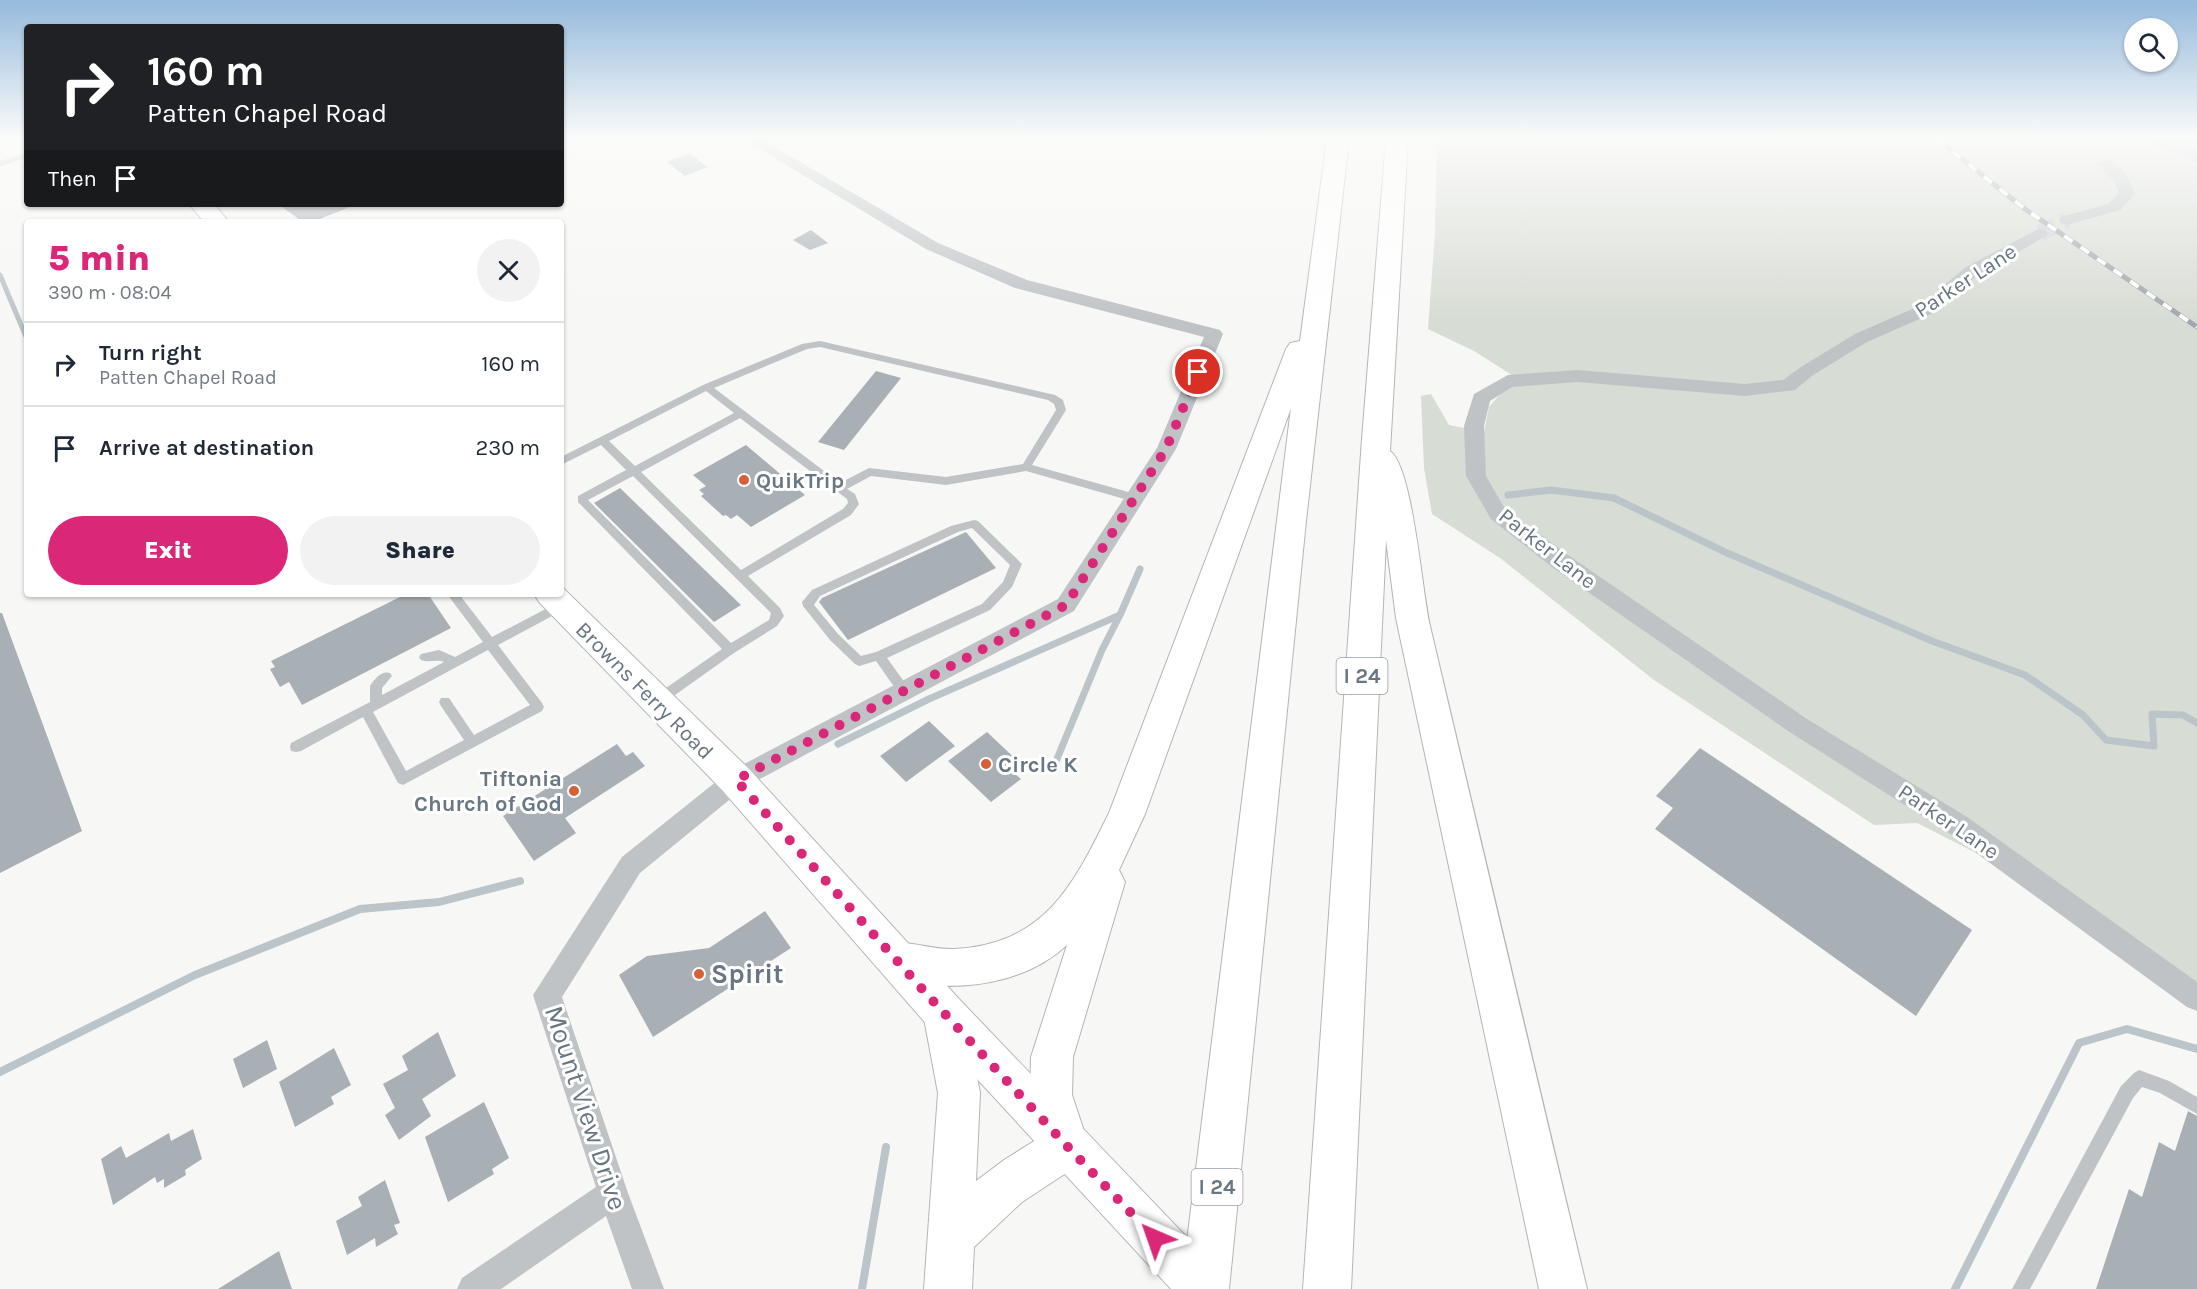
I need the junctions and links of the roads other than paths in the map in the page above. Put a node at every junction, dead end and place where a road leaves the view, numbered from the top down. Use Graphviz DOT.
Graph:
graph roads {
  1 [pos="852,199"];
  2 [pos="1331,199"];
  3 [pos="1393,199"];
  4 [pos="2122,199"];
  5 [pos="204,207"];
  6 [pos="214,219"];
  7 [pos="2067,220"];
  8 [pos="2040,233"];
  9 [pos="1319,297"];
  10 [pos="707,387"];
  11 [pos="741,413"];
  12 [pos="1376,439"];
  13 [pos="602,440"];
  14 [pos="564,459"];
  15 [pos="1026,467"];
  16 [pos="632,470"];
  17 [pos="840,488"];
  18 [pos="1135,498"];
  19 [pos="739,576"];
  20 [pos="455,597"];
  21 [pos="555,600"];
  22 [pos="489,644"];
  23 [pos="730,650"];
  24 [pos="879,656"];
  25 [pos="425,657"];
  26 [pos="455,662"];
  27 [pos="386,676"];
  28 [pos="904,691"];
  29 [pos="656,701"];
  30 [pos="446,702"];
  31 [pos="371,707"];
  32 [pos="472,742"];
  33 [pos="296,747"];
  34 [pos="736,780"];
  35 [pos="1127,814"];
  36 [pos="896,960"];
  37 [pos="2197,998"];
  38 [pos="944,1013"];
  39 [pos="2197,1106"];
  40 [pos="1067,1146"];
  41 [pos="613,1193"];
  42 [pos="952,1236"];
  43 [pos="473,1289"];
  44 [pos="648,1289"];
  45 [pos="948,1289"];
  46 [pos="1204,1289"];
  47 [pos="1327,1289"];
  48 [pos="1563,1289"];
  49 [pos="2021,1289"];
  1 -- 18 [label="street"];
  2 -- 9 [label="main road, I 24"];
  3 -- 12 [label="main road, I 24"];
  4 -- 7 [label="street"];
  5 -- 6 [label="main road"];
  8 -- 37 [label="street, Parker Lane"];
  9 -- 35 [label="main road"];
  9 -- 46 [label="main road, I 24"];
  10 -- 11 [label="lane"];
  10 -- 13 [label="lane"];
  10 -- 15 [label="lane"];
  11 -- 16 [label="lane"];
  11 -- 17 [label="lane"];
  12 -- 47 [label="main road, I 24"];
  12 -- 48 [label="main road"];
  13 -- 14 [label="lane"];
  13 -- 16 [label="lane"];
  15 -- 17 [label="lane"];
  15 -- 18 [label="lane"];
  16 -- 19 [label="lane"];
  16 -- 23 [label="lane"];
  17 -- 19 [label="lane"];
  18 -- 28 [label="street"];
  19 -- 23 [label="lane"];
  20 -- 22 [label="lane"];
  21 -- 22 [label="lane"];
  21 -- 29 [label="main road, Browns Ferry Road"];
  22 -- 26 [label="lane"];
  22 -- 32 [label="lane"];
  23 -- 29 [label="lane"];
  24 -- 24 [label="lane"];
  24 -- 28 [label="lane"];
  25 -- 26 [label="lane"];
  26 -- 31 [label="lane"];
  27 -- 31 [label="lane"];
  28 -- 34 [label="street"];
  29 -- 34 [label="main road, Browns Ferry Road"];
  30 -- 32 [label="lane"];
  31 -- 32 [label="lane"];
  31 -- 33 [label="lane"];
  34 -- 36 [label="main road, Browns Ferry Road"];
  34 -- 41 [label="street, Mount View Drive"];
  35 -- 36 [label="main road"];
  35 -- 40 [label="main road"];
  36 -- 38 [label="main road, Browns Ferry Road"];
  38 -- 40 [label="main road, Browns Ferry Road"];
  38 -- 42 [label="main road"];
  39 -- 49 [label="lane"];
  40 -- 42 [label="main road"];
  40 -- 46 [label="main road, Browns Ferry Road"];
  41 -- 43 [label="street"];
  41 -- 44 [label="street, Mount View Drive"];
  42 -- 45 [label="main road"];
}
